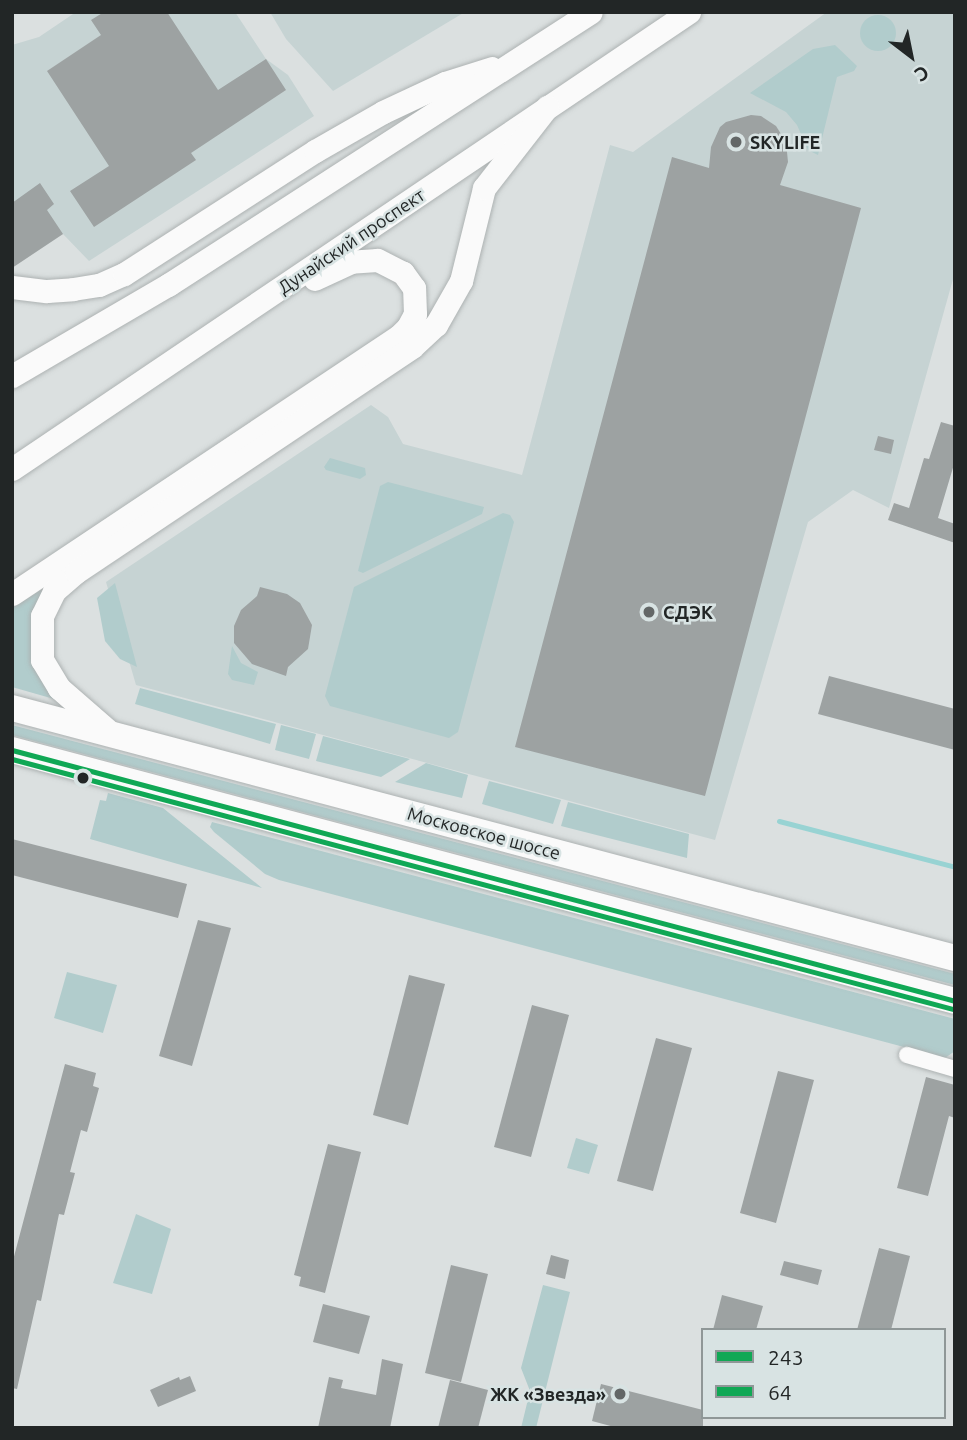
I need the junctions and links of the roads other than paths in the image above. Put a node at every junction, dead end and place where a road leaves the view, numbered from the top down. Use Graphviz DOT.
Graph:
graph roads {
  1 [pos="591,12"];
  2 [pos="689,12"];
  3 [pos="524,57"];
  4 [pos="547,107"];
  5 [pos="12,287"];
  6 [pos="243,313"];
  7 [pos="12,376"];
  8 [pos="12,469"];
  9 [pos="12,594"];
  10 [pos="12,708"];
  11 [pos="113,735"];
  12 [pos="12,750"];
  13 [pos="955,958"];
  14 [pos="955,1001"];
  15 [pos="906,1055"];
  16 [pos="955,1069"];
  1 -- 3 [label="main road"];
  2 -- 4 [label="main road, Дунайский проспект"];
  3 -- 5 [label="main road"];
  3 -- 7 [label="main road"];
  4 -- 6 [label="main road, Дунайский проспект"];
  4 -- 11 [label="main road"];
  6 -- 8 [label="main road, Дунайский проспект"];
  6 -- 9 [label="main road"];
  10 -- 11 [label="main road, Московское шоссе"];
  11 -- 13 [label="main road, Московское шоссе"];
  12 -- 14 [label="main road"];
  15 -- 16 [label="street"];
}
